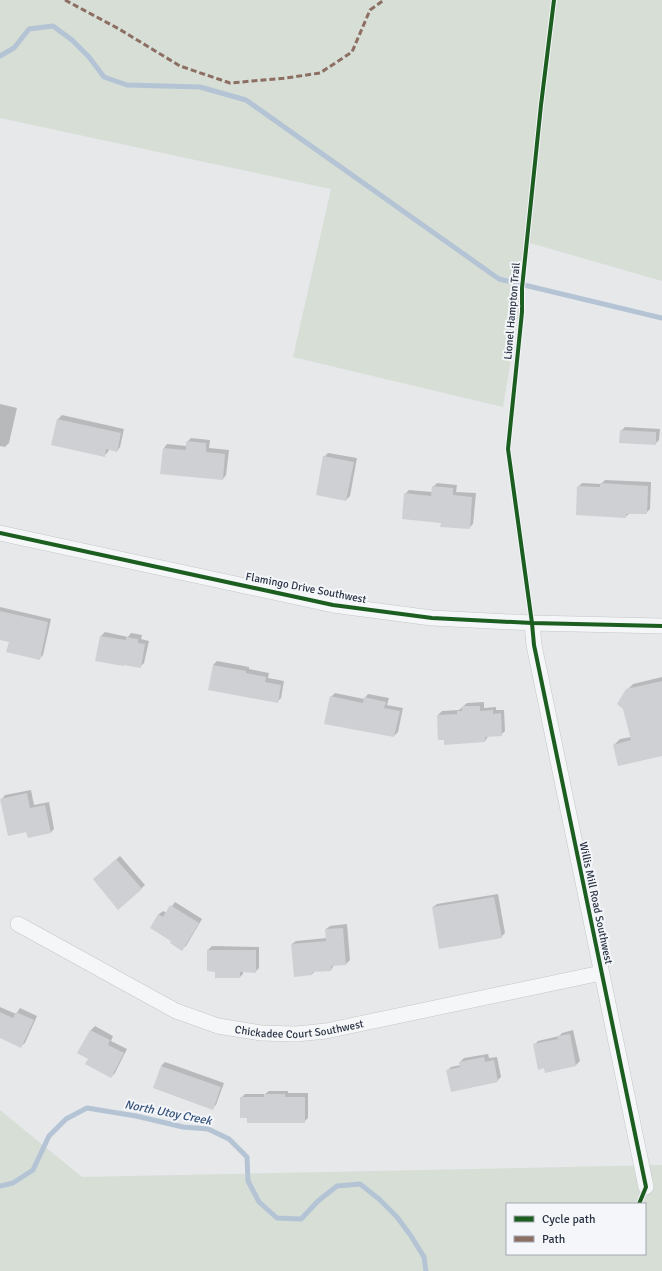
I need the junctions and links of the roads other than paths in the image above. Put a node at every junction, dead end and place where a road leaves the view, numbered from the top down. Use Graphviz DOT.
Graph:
graph roads {
  1 [pos="0,533"];
  2 [pos="532,623"];
  3 [pos="662,626"];
  4 [pos="18,924"];
  5 [pos="601,973"];
  6 [pos="646,1187"];
  1 -- 2 [label="street, Flamingo Drive Southwest"];
  2 -- 3 [label="street, Flamingo Drive Southwest"];
  2 -- 5 [label="street, Willis Mill Road Southwest"];
  4 -- 5 [label="street, Chickadee Court Southwest"];
  5 -- 6 [label="street, Willis Mill Road Southwest"];
}
